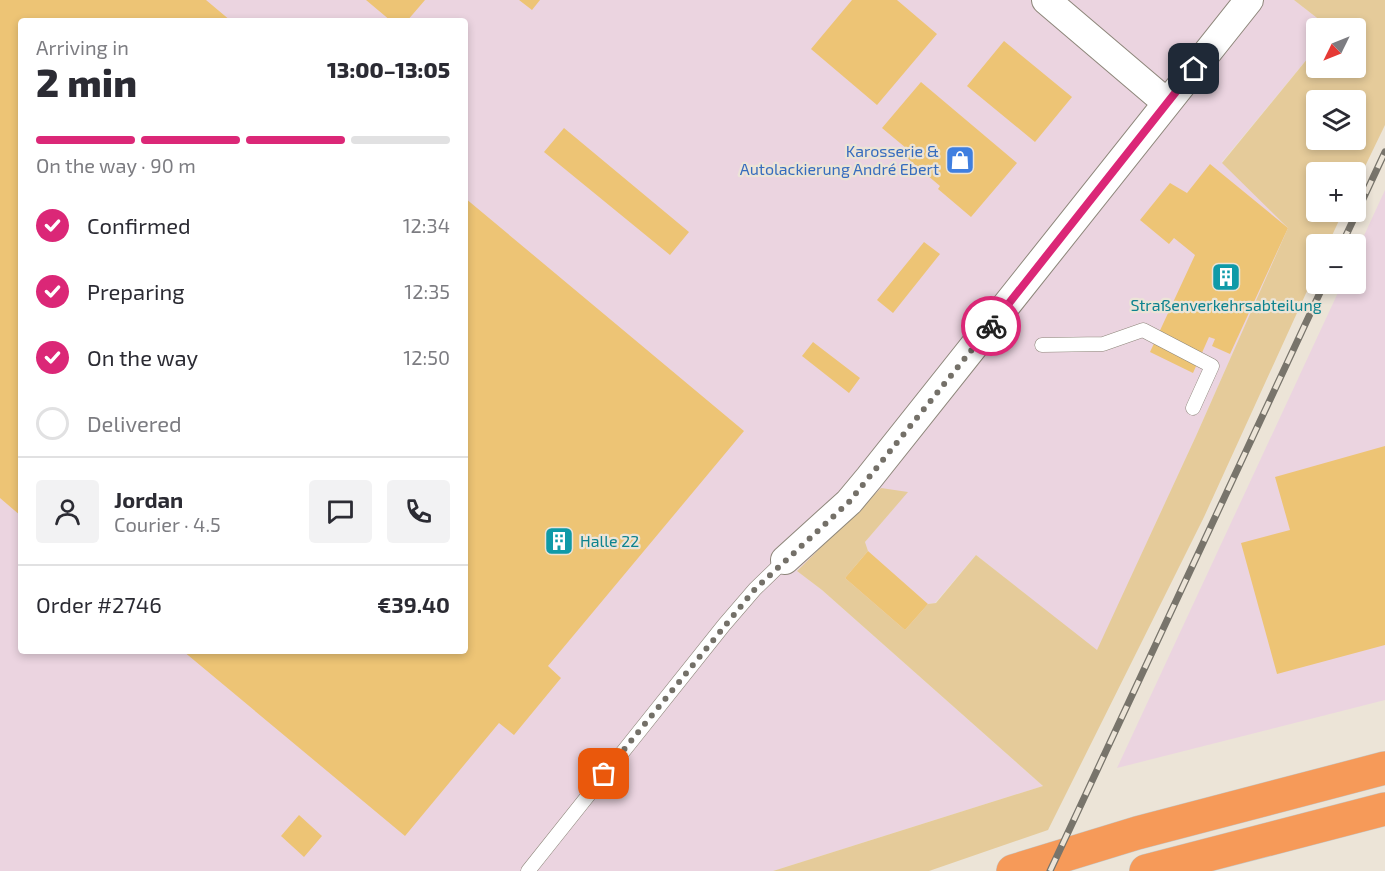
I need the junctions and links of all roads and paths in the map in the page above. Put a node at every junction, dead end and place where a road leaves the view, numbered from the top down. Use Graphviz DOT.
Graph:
graph roads {
  1 [pos="1046,0"];
  2 [pos="1249,0"];
  3 [pos="1167,104"];
  4 [pos="1042,345"];
  5 [pos="1193,408"];
  6 [pos="785,560"];
  7 [pos="1385,768"];
  8 [pos="1385,809"];
  9 [pos="528,871"];
  10 [pos="1013,871"];
  11 [pos="1146,871"];
  1 -- 3 [label="street"];
  2 -- 3 [label="street"];
  3 -- 6 [label="street"];
  4 -- 5 [label="lane"];
  6 -- 9 [label="lane"];
  7 -- 10 [label="highway"];
  8 -- 11 [label="highway"];
}
